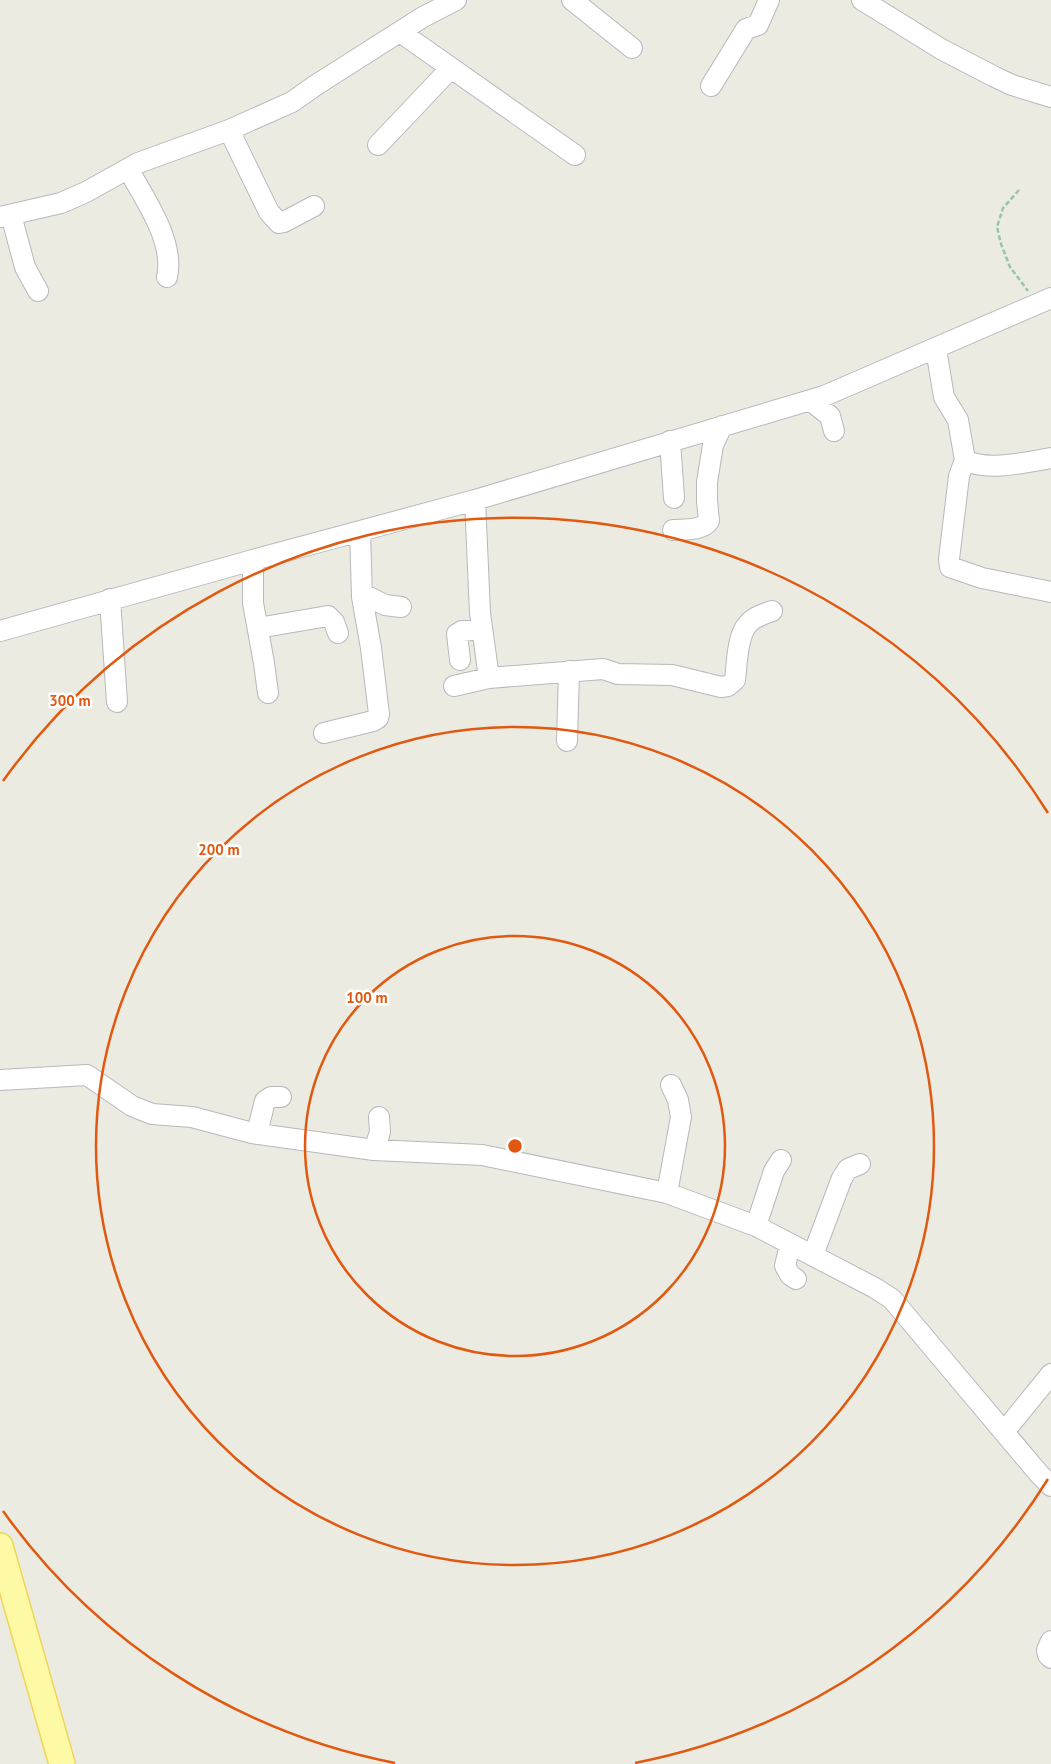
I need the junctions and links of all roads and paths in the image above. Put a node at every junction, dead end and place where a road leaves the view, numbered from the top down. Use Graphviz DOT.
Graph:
graph roads {
  1 [pos="456,0"];
  2 [pos="572,0"];
  3 [pos="769,0"];
  4 [pos="862,0"];
  5 [pos="400,32"];
  6 [pos="632,48"];
  7 [pos="451,68"];
  8 [pos="711,86"];
  9 [pos="1051,97"];
  10 [pos="229,130"];
  11 [pos="378,145"];
  12 [pos="575,155"];
  13 [pos="128,169"];
  14 [pos="1019,190"];
  15 [pos="314,206"];
  16 [pos="5,216"];
  17 [pos="167,277"];
  18 [pos="38,291"];
  19 [pos="1044,301"];
  20 [pos="936,349"];
  21 [pos="814,399"];
  22 [pos="722,426"];
  23 [pos="834,431"];
  24 [pos="670,441"];
  25 [pos="1051,458"];
  26 [pos="966,460"];
  27 [pos="674,498"];
  28 [pos="475,500"];
  29 [pos="674,530"];
  30 [pos="360,531"];
  31 [pos="253,560"];
  32 [pos="1051,592"];
  33 [pos="362,597"];
  34 [pos="110,600"];
  35 [pos="400,606"];
  36 [pos="772,611"];
  37 [pos="258,628"];
  38 [pos="482,629"];
  39 [pos="0,630"];
  40 [pos="338,633"];
  41 [pos="460,660"];
  42 [pos="569,671"];
  43 [pos="489,678"];
  44 [pos="454,686"];
  45 [pos="268,693"];
  46 [pos="117,702"];
  47 [pos="324,733"];
  48 [pos="567,740"];
  49 [pos="0,1080"];
  50 [pos="671,1085"];
  51 [pos="281,1097"];
  52 [pos="379,1117"];
  53 [pos="257,1133"];
  54 [pos="374,1150"];
  55 [pos="781,1160"];
  56 [pos="860,1164"];
  57 [pos="667,1193"];
  58 [pos="756,1226"];
  59 [pos="790,1244"];
  60 [pos="813,1255"];
  61 [pos="796,1279"];
  62 [pos="1051,1374"];
  63 [pos="1004,1432"];
  64 [pos="1051,1486"];
  65 [pos="0,1546"];
  66 [pos="1051,1641"];
  67 [pos="1051,1658"];
  68 [pos="62,1764"];
  1 -- 5 [label="street"];
  2 -- 6 [label="street"];
  3 -- 8 [label="street"];
  4 -- 9 [label="street"];
  5 -- 7 [label="street"];
  5 -- 10 [label="street"];
  7 -- 11 [label="street"];
  7 -- 12 [label="street"];
  10 -- 13 [label="street"];
  10 -- 15 [label="street"];
  13 -- 16 [label="street"];
  13 -- 17 [label="street"];
  14 -- 19 [label="path"];
  16 -- 18 [label="street"];
  19 -- 20 [label="street"];
  20 -- 21 [label="street"];
  20 -- 26 [label="street"];
  21 -- 22 [label="street"];
  21 -- 23 [label="street"];
  22 -- 24 [label="street"];
  22 -- 29 [label="street"];
  24 -- 27 [label="street"];
  24 -- 28 [label="street"];
  25 -- 26 [label="street"];
  26 -- 32 [label="street"];
  28 -- 30 [label="street"];
  28 -- 38 [label="street"];
  30 -- 31 [label="street"];
  30 -- 33 [label="street"];
  31 -- 34 [label="street"];
  31 -- 37 [label="street"];
  33 -- 35 [label="street"];
  33 -- 47 [label="street"];
  34 -- 39 [label="street"];
  34 -- 46 [label="street"];
  36 -- 42 [label="street"];
  37 -- 40 [label="street"];
  37 -- 45 [label="street"];
  38 -- 41 [label="street"];
  38 -- 43 [label="street"];
  42 -- 43 [label="street"];
  42 -- 48 [label="street"];
  43 -- 44 [label="street"];
  49 -- 53 [label="street"];
  50 -- 57 [label="street"];
  51 -- 53 [label="street"];
  52 -- 54 [label="street"];
  53 -- 54 [label="street"];
  54 -- 57 [label="street"];
  55 -- 58 [label="street"];
  56 -- 60 [label="street"];
  57 -- 58 [label="street"];
  58 -- 59 [label="street"];
  59 -- 60 [label="street"];
  59 -- 61 [label="street"];
  60 -- 63 [label="street"];
  62 -- 63 [label="street"];
  63 -- 64 [label="street"];
  65 -- 68 [label="main road"];
  66 -- 67 [label="street"];
}
